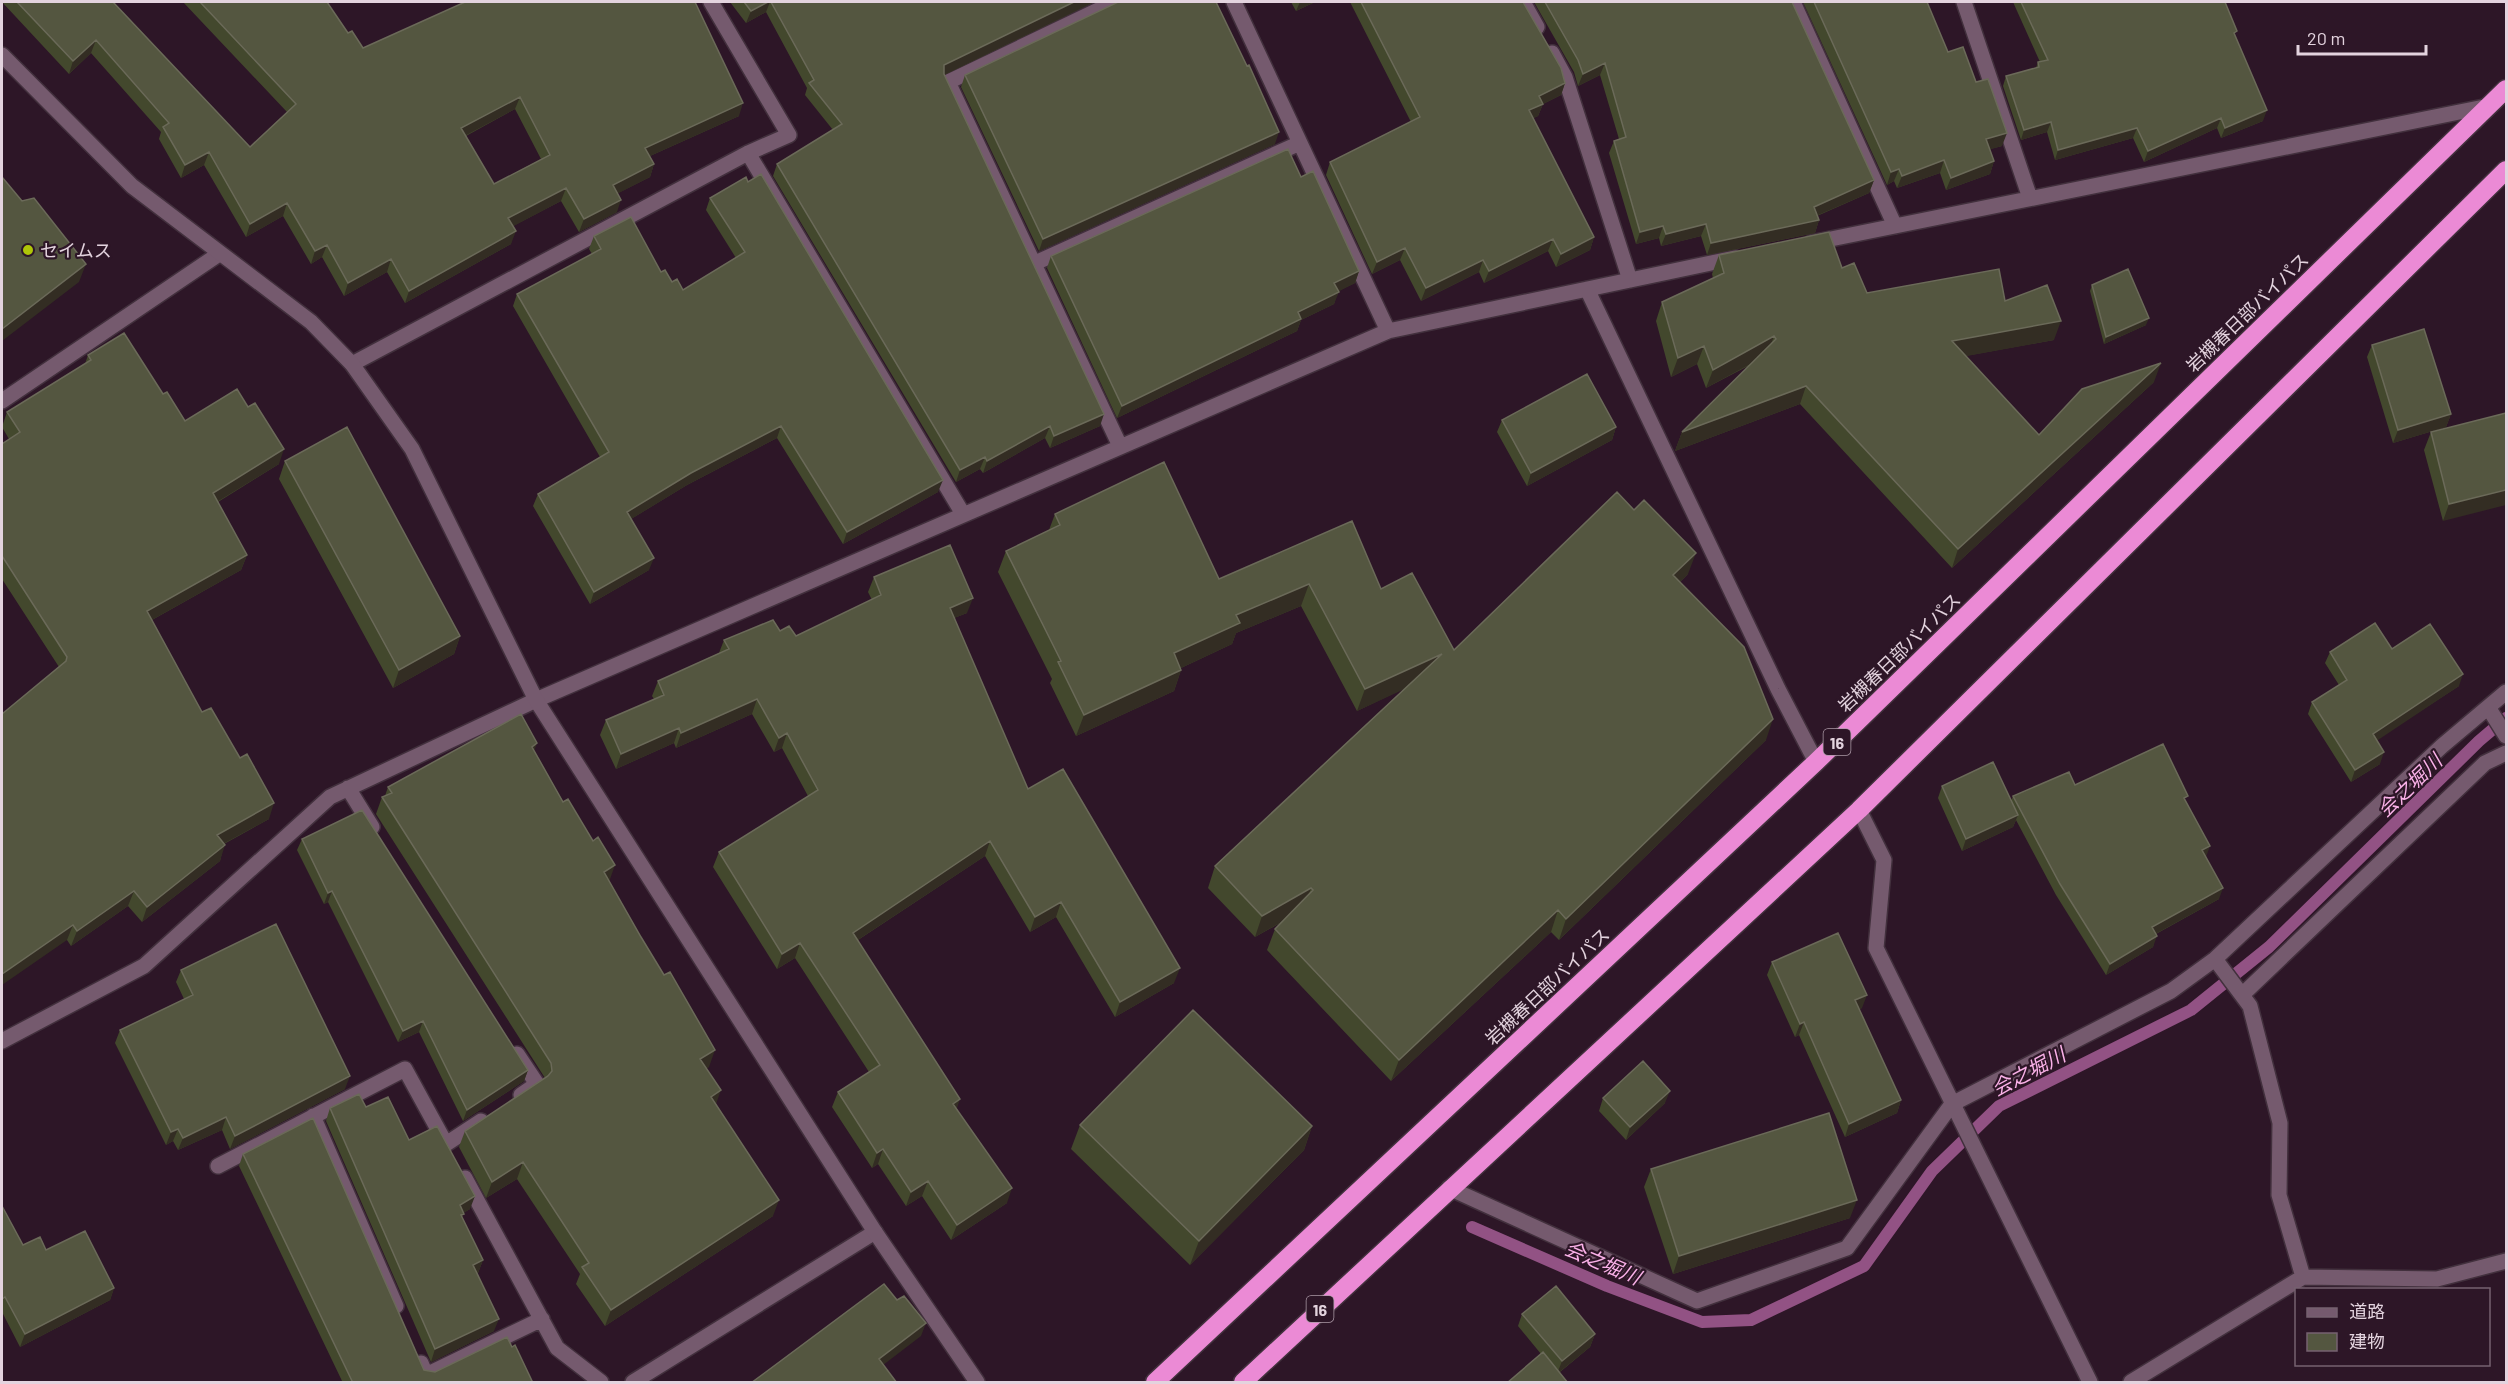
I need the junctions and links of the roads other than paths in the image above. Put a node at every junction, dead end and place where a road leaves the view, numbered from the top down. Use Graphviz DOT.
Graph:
graph roads {
  1 [pos="711,2"];
  2 [pos="1114,2"];
  3 [pos="1233,2"];
  4 [pos="1523,2"];
  5 [pos="1793,2"];
  6 [pos="1964,2"];
  7 [pos="2,55"];
  8 [pos="2506,89"];
  9 [pos="2489,106"];
  10 [pos="1300,143"];
  11 [pos="748,153"];
  12 [pos="2506,170"];
  13 [pos="2030,198"];
  14 [pos="1895,226"];
  15 [pos="1791,247"];
  16 [pos="219,254"];
  17 [pos="1745,256"];
  18 [pos="1033,264"];
  19 [pos="1630,280"];
  20 [pos="1587,289"];
  21 [pos="1388,331"];
  22 [pos="352,364"];
  23 [pos="2,401"];
  24 [pos="1120,446"];
  25 [pos="963,514"];
  26 [pos="2506,692"];
  27 [pos="536,700"];
  28 [pos="2488,707"];
  29 [pos="2506,736"];
  30 [pos="2506,753"];
  31 [pos="1816,762"];
  32 [pos="348,788"];
  33 [pos="1859,810"];
  34 [pos="379,838"];
  35 [pos="2215,959"];
  36 [pos="2241,995"];
  37 [pos="2,1041"];
  38 [pos="511,1045"];
  39 [pos="509,1102"];
  40 [pos="1952,1104"];
  41 [pos="491,1114"];
  42 [pos="314,1116"];
  43 [pos="452,1155"];
  44 [pos="218,1166"];
  45 [pos="1449,1188"];
  46 [pos="875,1232"];
  47 [pos="2506,1261"];
  48 [pos="2303,1277"];
  49 [pos="542,1319"];
  50 [pos="402,1321"];
  51 [pos="416,1353"];
  52 [pos="601,1383"];
  53 [pos="633,1383"];
  54 [pos="977,1383"];
  55 [pos="1155,1383"];
  56 [pos="1243,1383"];
  57 [pos="2090,1383"];
  58 [pos="2131,1383"];
  1 -- 11 [label="street"];
  2 -- 18 [label="street"];
  3 -- 10 [label="street"];
  4 -- 19 [label="street"];
  5 -- 14 [label="street"];
  6 -- 13 [label="street"];
  7 -- 16 [label="street"];
  8 -- 9 [label="highway, 岩槻春日部バイパス / 16"];
  9 -- 13 [label="street"];
  9 -- 31 [label="highway, 岩槻春日部バイパス / 16"];
  10 -- 18 [label="street"];
  10 -- 21 [label="street"];
  11 -- 22 [label="street"];
  11 -- 25 [label="street"];
  12 -- 33 [label="highway, 16"];
  13 -- 14 [label="street"];
  14 -- 15 [label="street"];
  16 -- 22 [label="street"];
  16 -- 23 [label="street"];
  17 -- 19 [label="street"];
  18 -- 24 [label="street"];
  19 -- 20 [label="street"];
  20 -- 21 [label="street"];
  20 -- 31 [label="street"];
  21 -- 24 [label="street"];
  22 -- 27 [label="street"];
  24 -- 25 [label="street"];
  25 -- 27 [label="street"];
  26 -- 28 [label="street"];
  27 -- 32 [label="street"];
  27 -- 46 [label="street"];
  28 -- 29 [label="street"];
  28 -- 35 [label="street"];
  30 -- 36 [label="street"];
  31 -- 55 [label="highway, 岩槻春日部バイパス / 16"];
  32 -- 34 [label="street"];
  32 -- 37 [label="street"];
  33 -- 40 [label="street"];
  33 -- 45 [label="highway, 16"];
  35 -- 36 [label="street"];
  35 -- 40 [label="street"];
  36 -- 48 [label="street"];
  38 -- 39 [label="street"];
  40 -- 45 [label="street"];
  40 -- 57 [label="street"];
  41 -- 43 [label="street"];
  42 -- 43 [label="street"];
  42 -- 44 [label="street"];
  42 -- 50 [label="street"];
  43 -- 49 [label="street"];
  45 -- 56 [label="highway, 16"];
  46 -- 53 [label="street"];
  46 -- 54 [label="street"];
  47 -- 48 [label="street"];
  48 -- 58 [label="street"];
  49 -- 51 [label="street"];
  49 -- 52 [label="street"];
}
